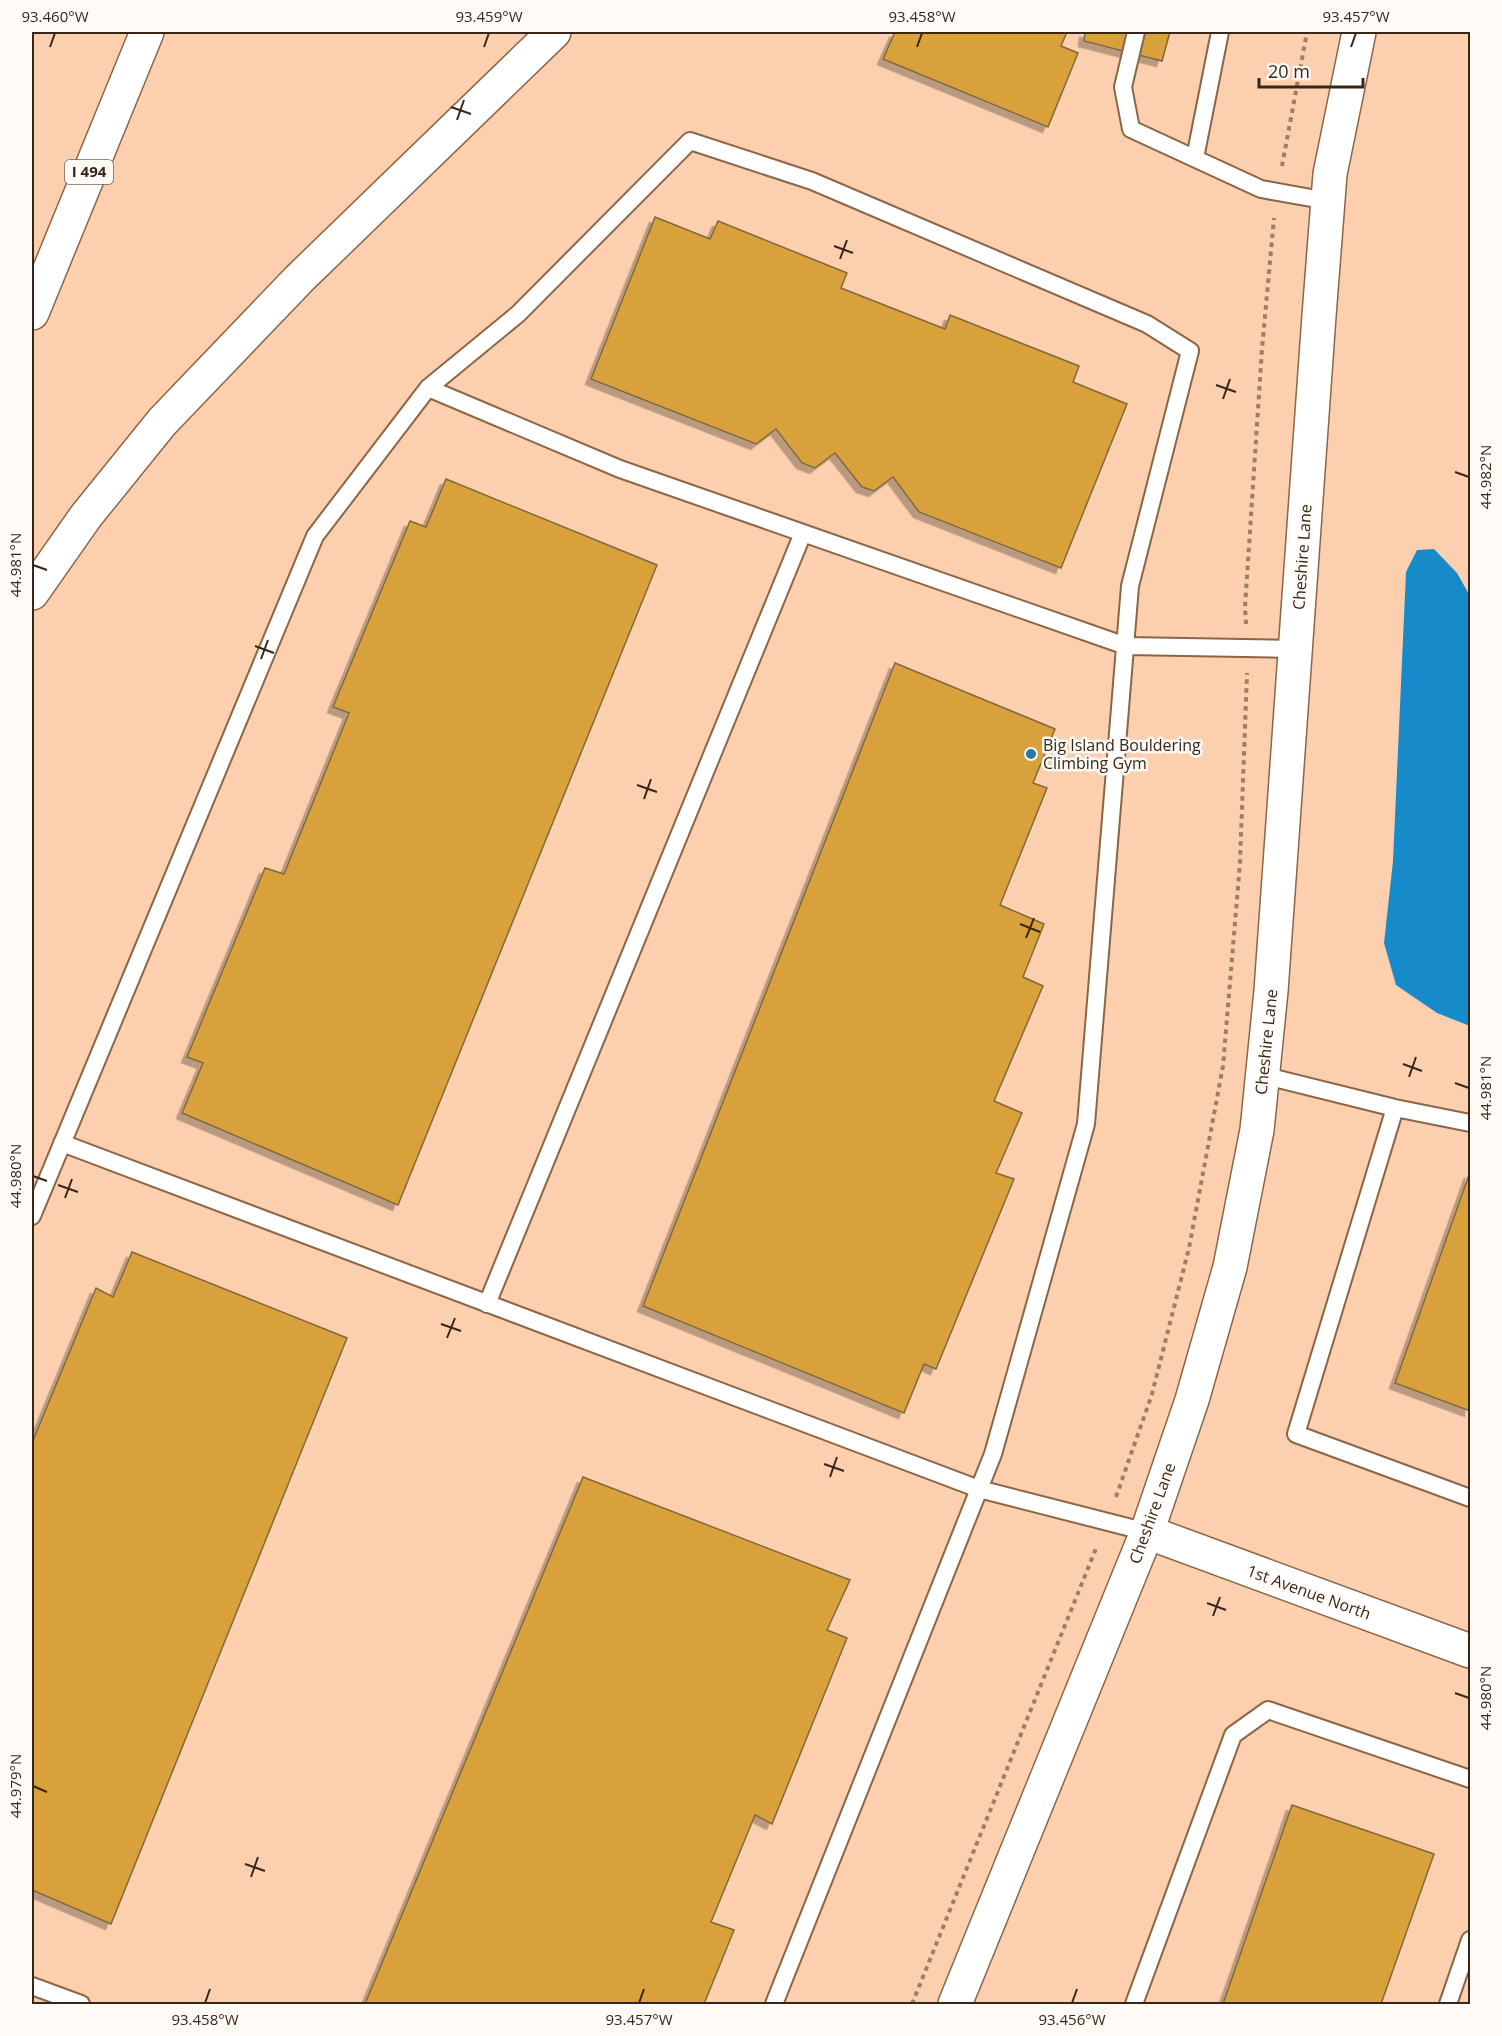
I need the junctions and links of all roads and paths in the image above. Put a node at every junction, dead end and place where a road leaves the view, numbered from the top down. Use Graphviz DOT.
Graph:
graph roads {
  1 [pos="147,32"];
  2 [pos="554,32"];
  3 [pos="1136,32"];
  4 [pos="1221,32"];
  5 [pos="1307,32"];
  6 [pos="1359,32"];
  7 [pos="1195,158"];
  8 [pos="1278,192"];
  9 [pos="1328,201"];
  10 [pos="32,313"];
  11 [pos="428,388"];
  12 [pos="803,533"];
  13 [pos="32,593"];
  14 [pos="1126,646"];
  15 [pos="1246,648"];
  16 [pos="1295,649"];
  17 [pos="1263,1075"];
  18 [pos="1395,1108"];
  19 [pos="1470,1123"];
  20 [pos="62,1143"];
  21 [pos="32,1216"];
  22 [pos="487,1304"];
  23 [pos="979,1489"];
  24 [pos="1470,1498"];
  25 [pos="1106,1522"];
  26 [pos="1147,1532"];
  27 [pos="1470,1651"];
  28 [pos="1470,1779"];
  29 [pos="1470,1940"];
  30 [pos="32,1986"];
  31 [pos="81,2004"];
  32 [pos="774,2004"];
  33 [pos="912,2004"];
  34 [pos="955,2004"];
  35 [pos="1134,2004"];
  36 [pos="1448,2004"];
  1 -- 10 [label="main road, I 494"];
  2 -- 13 [label="main road"];
  3 -- 7 [label="lane"];
  4 -- 7 [label="lane"];
  5 -- 8 [label="path"];
  6 -- 9 [label="main road, Cheshire Lane"];
  7 -- 8 [label="lane"];
  8 -- 9 [label="lane"];
  8 -- 15 [label="path"];
  9 -- 16 [label="main road, Cheshire Lane"];
  11 -- 12 [label="lane"];
  11 -- 14 [label="lane"];
  11 -- 20 [label="lane"];
  12 -- 14 [label="lane"];
  12 -- 22 [label="lane"];
  14 -- 15 [label="lane"];
  14 -- 23 [label="lane"];
  15 -- 16 [label="lane"];
  15 -- 25 [label="path"];
  16 -- 17 [label="main road, Cheshire Lane"];
  17 -- 18 [label="lane"];
  17 -- 26 [label="main road, Cheshire Lane"];
  18 -- 19 [label="lane"];
  18 -- 24 [label="lane"];
  20 -- 21 [label="lane"];
  20 -- 22 [label="lane"];
  22 -- 23 [label="lane"];
  23 -- 25 [label="lane"];
  23 -- 32 [label="lane"];
  25 -- 26 [label="lane"];
  25 -- 33 [label="path"];
  26 -- 27 [label="main road, 1st Avenue North"];
  26 -- 34 [label="main road, Cheshire Lane"];
  28 -- 35 [label="lane"];
  29 -- 36 [label="lane"];
  30 -- 31 [label="lane"];
}
